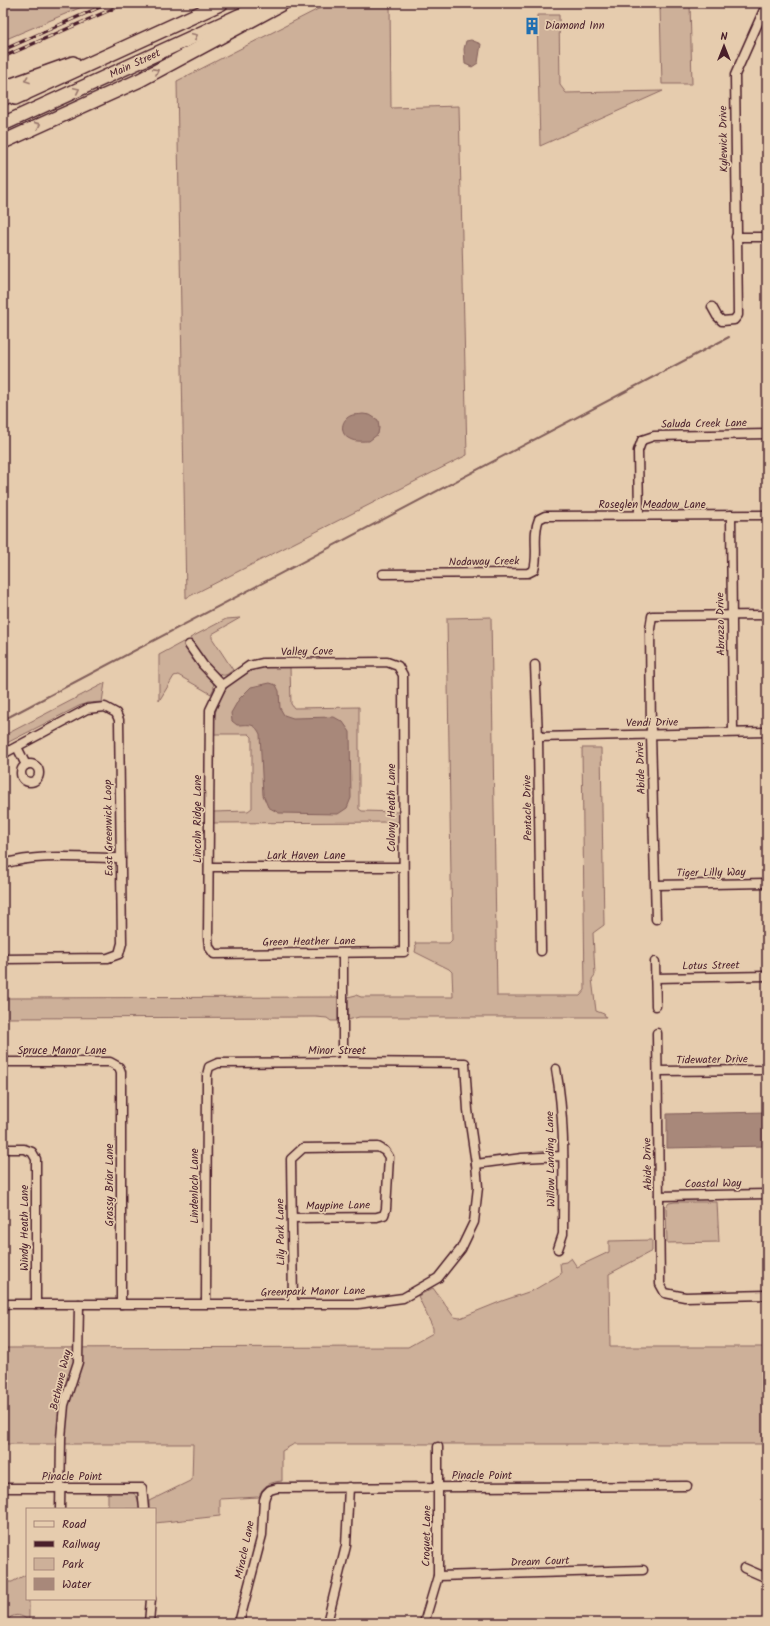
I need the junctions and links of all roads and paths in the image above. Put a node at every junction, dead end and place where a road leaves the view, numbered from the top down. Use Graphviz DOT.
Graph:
graph roads {
  1 [pos="222,3"];
  2 [pos="268,3"];
  3 [pos="283,3"];
  4 [pos="766,9"];
  5 [pos="156,33"];
  6 [pos="3,88"];
  7 [pos="24,94"];
  8 [pos="3,98"];
  9 [pos="3,104"];
  10 [pos="3,124"];
  11 [pos="3,142"];
  12 [pos="767,237"];
  13 [pos="736,238"];
  14 [pos="712,307"];
  15 [pos="767,434"];
  16 [pos="639,515"];
  17 [pos="731,515"];
  18 [pos="767,515"];
  19 [pos="539,519"];
  20 [pos="383,574"];
  21 [pos="732,614"];
  22 [pos="767,615"];
  23 [pos="189,645"];
  24 [pos="535,665"];
  25 [pos="398,666"];
  26 [pos="222,685"];
  27 [pos="733,732"];
  28 [pos="767,732"];
  29 [pos="651,734"];
  30 [pos="538,737"];
  31 [pos="17,747"];
  32 [pos="3,754"];
  33 [pos="26,765"];
  34 [pos="121,858"];
  35 [pos="3,864"];
  36 [pos="209,867"];
  37 [pos="403,867"];
  38 [pos="767,883"];
  39 [pos="656,884"];
  40 [pos="656,919"];
  41 [pos="541,950"];
  42 [pos="343,952"];
  43 [pos="404,952"];
  44 [pos="214,954"];
  45 [pos="3,959"];
  46 [pos="655,962"];
  47 [pos="767,976"];
  48 [pos="655,978"];
  49 [pos="656,1006"];
  50 [pos="657,1033"];
  51 [pos="3,1062"];
  52 [pos="343,1062"];
  53 [pos="465,1063"];
  54 [pos="119,1067"];
  55 [pos="209,1067"];
  56 [pos="556,1069"];
  57 [pos="767,1070"];
  58 [pos="658,1071"];
  59 [pos="3,1149"];
  60 [pos="563,1156"];
  61 [pos="476,1164"];
  62 [pos="767,1194"];
  63 [pos="659,1196"];
  64 [pos="384,1215"];
  65 [pos="292,1218"];
  66 [pos="558,1249"];
  67 [pos="767,1295"];
  68 [pos="3,1304"];
  69 [pos="36,1304"];
  70 [pos="79,1304"];
  71 [pos="121,1304"];
  72 [pos="206,1304"];
  73 [pos="293,1304"];
  74 [pos="438,1447"];
  75 [pos="687,1486"];
  76 [pos="349,1487"];
  77 [pos="438,1487"];
  78 [pos="3,1488"];
  79 [pos="60,1488"];
  80 [pos="277,1488"];
  81 [pos="60,1508"];
  82 [pos="144,1508"];
  83 [pos="744,1568"];
  84 [pos="643,1570"];
  85 [pos="438,1576"];
  86 [pos="767,1578"];
  87 [pos="151,1600"];
  88 [pos="149,1623"];
  89 [pos="239,1623"];
  90 [pos="327,1623"];
  91 [pos="424,1623"];
  1 -- 5 [label="highway, Main Street"];
  10 -- 2 [label="highway, Main Street, one-way"];
  11 -- 3 [label="highway, one-way"];
  4 -- 13 [label="street, Kylewick Drive"];
  5 -- 6 [label="highway, one-way"];
  5 -- 7 [label="highway, Main Street"];
  7 -- 8 [label="highway"];
  7 -- 9 [label="highway, Main Street"];
  12 -- 13 [label="street"];
  13 -- 14 [label="street, Kylewick Drive"];
  15 -- 16 [label="street, Saluda Creek Lane"];
  16 -- 17 [label="street, Roseglen Meadow Lane"];
  16 -- 19 [label="street, Roseglen Meadow Lane"];
  17 -- 18 [label="street, Roseglen Meadow Lane"];
  17 -- 21 [label="street, Abruzzo Drive"];
  19 -- 20 [label="street, Nodaway Creek"];
  21 -- 22 [label="street"];
  21 -- 27 [label="street, Abruzzo Drive"];
  21 -- 29 [label="street, Abide Drive"];
  23 -- 26 [label="street"];
  24 -- 30 [label="street, Pentacle Drive"];
  25 -- 26 [label="street, Valley Cove"];
  25 -- 37 [label="street, Colony Heath Lane"];
  26 -- 36 [label="street, Lincoln Ridge Lane"];
  27 -- 28 [label="street, Vendi Drive"];
  27 -- 29 [label="street, Vendi Drive"];
  29 -- 30 [label="street, Vendi Drive"];
  29 -- 39 [label="street, Abide Drive"];
  30 -- 41 [label="street, Pentacle Drive"];
  31 -- 32 [label="street"];
  31 -- 33 [label="street"];
  31 -- 34 [label="street, East Greenwick Loop"];
  34 -- 35 [label="street"];
  34 -- 45 [label="street, East Greenwick Loop"];
  36 -- 37 [label="street, Lark Haven Lane"];
  36 -- 44 [label="street, Lincoln Ridge Lane"];
  37 -- 43 [label="street, Colony Heath Lane"];
  38 -- 39 [label="street, Tiger Lilly Way"];
  39 -- 40 [label="street, Abide Drive"];
  42 -- 43 [label="street, Green Heather Lane"];
  42 -- 44 [label="street, Green Heather Lane"];
  42 -- 52 [label="street"];
  46 -- 48 [label="street"];
  47 -- 48 [label="street, Lotus Street"];
  48 -- 49 [label="street"];
  50 -- 58 [label="street, Abide Drive"];
  51 -- 54 [label="street, Spruce Manor Lane"];
  52 -- 53 [label="street, Minor Street"];
  52 -- 55 [label="street, Minor Street"];
  53 -- 61 [label="street, Greenpark Manor Lane"];
  54 -- 71 [label="street, Grassy Briar Lane"];
  55 -- 72 [label="street, Lindenloch Lane"];
  56 -- 60 [label="street, Willow Landing Lane"];
  57 -- 58 [label="street, Tidewater Drive"];
  58 -- 63 [label="street, Abide Drive"];
  59 -- 69 [label="street, Windy Heath Lane"];
  60 -- 61 [label="street"];
  60 -- 66 [label="street, Willow Landing Lane"];
  61 -- 73 [label="street, Greenpark Manor Lane"];
  62 -- 63 [label="street, Coastal Way"];
  63 -- 67 [label="street, Abide Drive"];
  64 -- 65 [label="street, Maypine Lane"];
  64 -- 65 [label="street, Lily Park Lane"];
  65 -- 73 [label="street, Lily Park Lane"];
  68 -- 69 [label="street, Greenpark Manor Lane"];
  69 -- 70 [label="street, Greenpark Manor Lane"];
  70 -- 71 [label="street, Greenpark Manor Lane"];
  70 -- 79 [label="street, Bethune Way"];
  71 -- 72 [label="street, Greenpark Manor Lane"];
  72 -- 73 [label="street, Greenpark Manor Lane"];
  74 -- 77 [label="street, Croquet Lane"];
  75 -- 77 [label="street, Pinacle Point"];
  76 -- 77 [label="street, Pinacle Point"];
  76 -- 80 [label="street, Pinacle Point"];
  76 -- 90 [label="street"];
  77 -- 85 [label="street, Croquet Lane"];
  78 -- 79 [label="street, Pinacle Point"];
  79 -- 81 [label="street, Bethune Way"];
  79 -- 82 [label="street, Pinacle Point"];
  80 -- 89 [label="street, Miracle Lane"];
  83 -- 86 [label="street"];
  84 -- 85 [label="street, Dream Court"];
  85 -- 91 [label="street, Croquet Lane"];
  87 -- 88 [label="street"];
}
